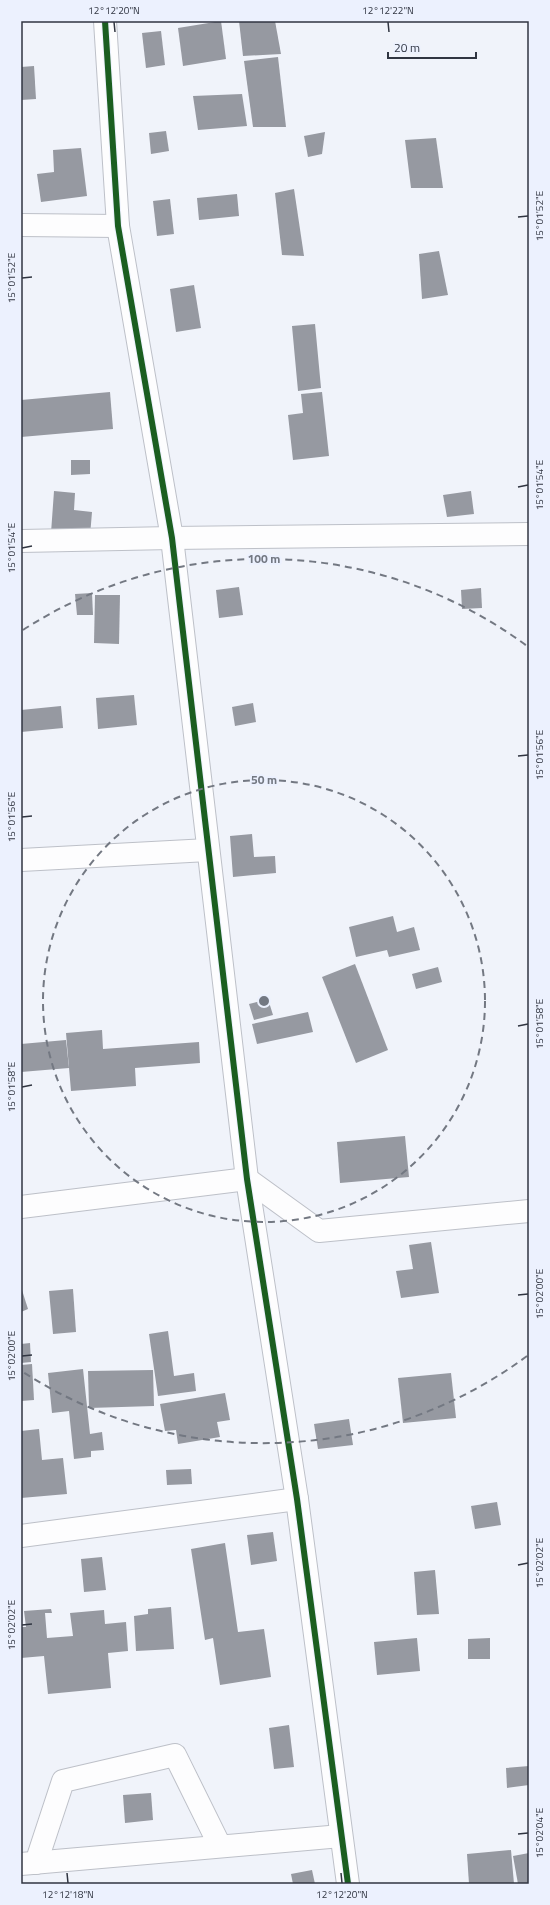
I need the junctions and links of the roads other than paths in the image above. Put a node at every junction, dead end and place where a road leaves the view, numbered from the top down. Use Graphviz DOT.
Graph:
graph roads {
  1 [pos="105,21"];
  2 [pos="21,225"];
  3 [pos="118,226"];
  4 [pos="529,534"];
  5 [pos="172,538"];
  6 [pos="21,541"];
  7 [pos="208,850"];
  8 [pos="21,860"];
  9 [pos="247,1179"];
  10 [pos="21,1207"];
  11 [pos="529,1211"];
  12 [pos="297,1499"];
  13 [pos="21,1536"];
  14 [pos="342,1836"];
  15 [pos="220,1846"];
  16 [pos="28,1864"];
  17 [pos="348,1884"];
  1 -- 3 [label="street"];
  2 -- 3 [label="street"];
  3 -- 5 [label="street"];
  4 -- 5 [label="street"];
  5 -- 6 [label="street"];
  5 -- 7 [label="street"];
  7 -- 8 [label="street"];
  7 -- 9 [label="street"];
  9 -- 10 [label="street"];
  9 -- 11 [label="street"];
  9 -- 12 [label="street"];
  12 -- 13 [label="street"];
  12 -- 14 [label="street"];
  14 -- 15 [label="street"];
  14 -- 17 [label="street"];
  15 -- 16 [label="street"];
  15 -- 16 [label="street"];
}
